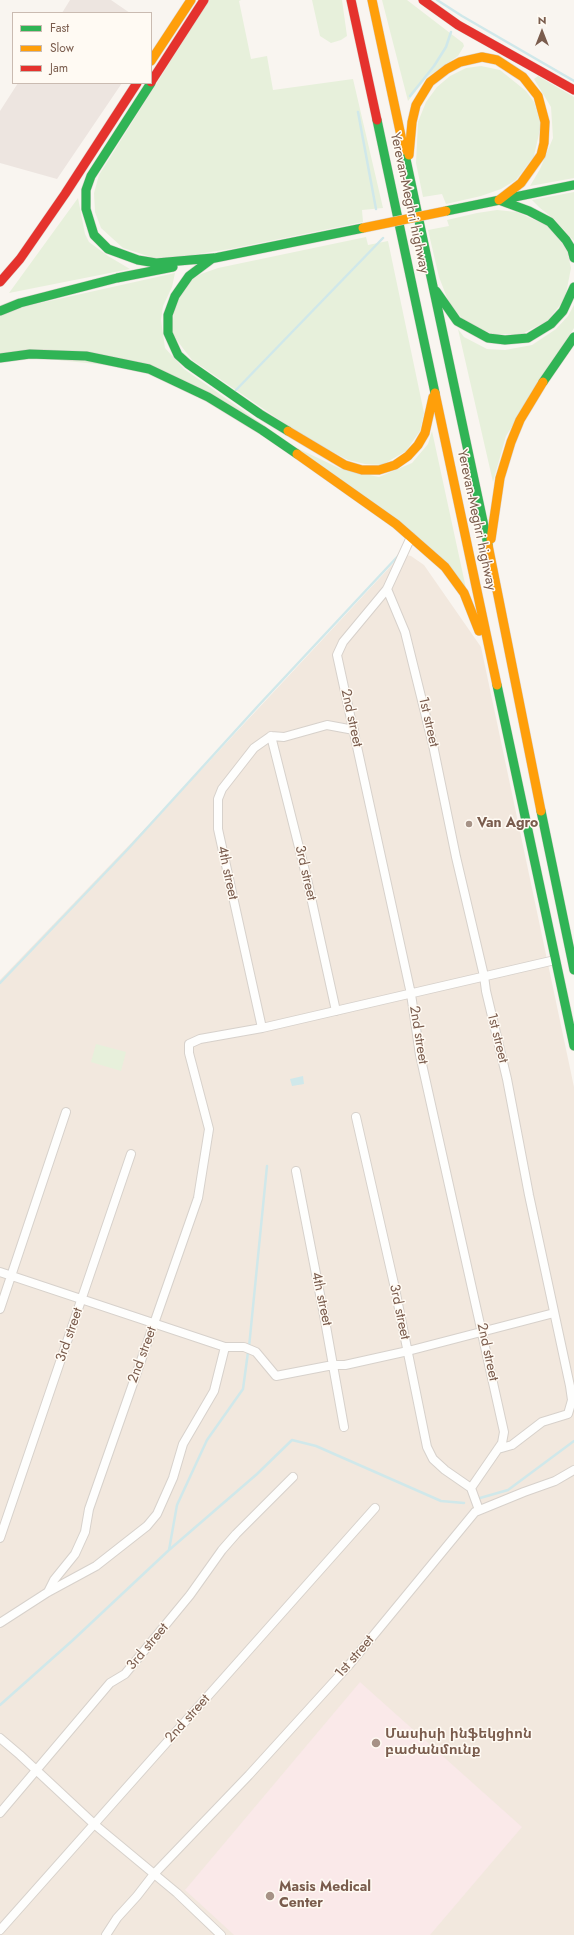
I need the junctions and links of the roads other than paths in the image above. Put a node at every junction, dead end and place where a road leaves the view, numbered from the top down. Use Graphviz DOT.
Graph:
graph roads {
  1 [pos="191,0"];
  2 [pos="204,0"];
  3 [pos="351,0"];
  4 [pos="372,0"];
  5 [pos="423,0"];
  6 [pos="152,59"];
  7 [pos="152,81"];
  8 [pos="136,84"];
  9 [pos="150,84"];
  10 [pos="574,90"];
  11 [pos="408,167"];
  12 [pos="574,185"];
  13 [pos="499,200"];
  14 [pos="213,258"];
  15 [pos="574,258"];
  16 [pos="0,282"];
  17 [pos="432,285"];
  18 [pos="574,286"];
  19 [pos="0,312"];
  20 [pos="574,337"];
  21 [pos="0,358"];
  22 [pos="434,394"];
  23 [pos="411,537"];
  24 [pos="489,549"];
  25 [pos="386,589"];
  26 [pos="489,647"];
  27 [pos="354,730"];
  28 [pos="271,736"];
  29 [pos="555,960"];
  30 [pos="574,970"];
  31 [pos="484,976"];
  32 [pos="411,994"];
  33 [pos="336,1011"];
  34 [pos="262,1028"];
  35 [pos="574,1046"];
  36 [pos="66,1112"];
  37 [pos="356,1117"];
  38 [pos="131,1154"];
  39 [pos="296,1171"];
  40 [pos="0,1272"];
  41 [pos="11,1276"];
  42 [pos="82,1300"];
  43 [pos="0,1309"];
  44 [pos="554,1313"];
  45 [pos="154,1325"];
  46 [pos="483,1333"];
  47 [pos="225,1347"];
  48 [pos="408,1351"];
  49 [pos="333,1365"];
  50 [pos="344,1427"];
  51 [pos="498,1450"];
  52 [pos="574,1470"];
  53 [pos="293,1477"];
  54 [pos="471,1488"];
  55 [pos="375,1508"];
  56 [pos="478,1510"];
  57 [pos="0,1538"];
  58 [pos="48,1592"];
  59 [pos="0,1623"];
  60 [pos="0,1738"];
  61 [pos="37,1770"];
  62 [pos="0,1813"];
  63 [pos="94,1824"];
  64 [pos="154,1874"];
  65 [pos="0,1930"];
  66 [pos="106,1935"];
  67 [pos="221,1935"];
  1 -- 6 [label="main road"];
  2 -- 7 [label="main road"];
  3 -- 22 [label="main road, Yerevan-Meghri highway"];
  4 -- 11 [label="main road, Yerevan-Meghri highway"];
  5 -- 10 [label="main road"];
  8 -- 16 [label="main road"];
  9 -- 14 [label="main road"];
  11 -- 13 [label="main road"];
  11 -- 17 [label="main road, Yerevan-Meghri highway"];
  12 -- 13 [label="main road"];
  13 -- 14 [label="main road, bridge"];
  13 -- 15 [label="main road"];
  14 -- 19 [label="main road"];
  14 -- 22 [label="main road"];
  17 -- 18 [label="main road"];
  17 -- 24 [label="main road, Yerevan-Meghri highway"];
  20 -- 24 [label="main road"];
  21 -- 23 [label="main road"];
  22 -- 26 [label="main road, Yerevan-Meghri highway"];
  23 -- 25 [label="street, 2nd street"];
  23 -- 26 [label="main road"];
  24 -- 30 [label="main road, Yerevan-Meghri highway"];
  25 -- 27 [label="street, 2nd street"];
  25 -- 31 [label="street, 1st street"];
  26 -- 29 [label="main road, Yerevan-Meghri highway"];
  27 -- 28 [label="street"];
  27 -- 32 [label="street, 2nd street"];
  28 -- 33 [label="street, 3rd street"];
  28 -- 34 [label="street, 4th street"];
  29 -- 31 [label="street"];
  29 -- 35 [label="main road, Yerevan-Meghri highway"];
  31 -- 32 [label="street"];
  31 -- 44 [label="street, 1st street"];
  32 -- 33 [label="street"];
  32 -- 46 [label="street, 2nd street"];
  33 -- 34 [label="street"];
  34 -- 45 [label="street, 2nd street"];
  36 -- 41 [label="street"];
  37 -- 48 [label="street, 3rd street"];
  38 -- 42 [label="street, 3rd street"];
  39 -- 49 [label="street, 4th street"];
  40 -- 41 [label="street"];
  41 -- 42 [label="street"];
  41 -- 43 [label="street"];
  42 -- 45 [label="street"];
  42 -- 57 [label="street, 3rd street"];
  44 -- 46 [label="street"];
  44 -- 51 [label="street, 1st street"];
  45 -- 47 [label="street"];
  45 -- 58 [label="street, 2nd street"];
  46 -- 48 [label="street"];
  46 -- 51 [label="street, 2nd street"];
  47 -- 49 [label="street"];
  47 -- 58 [label="street"];
  48 -- 49 [label="street"];
  48 -- 54 [label="street, 3rd street"];
  49 -- 50 [label="street, 4th street"];
  51 -- 54 [label="street, 2nd street"];
  52 -- 56 [label="street, 1st street"];
  53 -- 61 [label="street, 3rd street"];
  54 -- 56 [label="street"];
  55 -- 63 [label="street, 2nd street"];
  56 -- 64 [label="street, 1st street"];
  58 -- 59 [label="street, 2nd street"];
  60 -- 61 [label="street"];
  61 -- 62 [label="street, 3rd street"];
  61 -- 63 [label="street"];
  63 -- 64 [label="street"];
  63 -- 65 [label="street, 2nd street"];
  64 -- 66 [label="street, 1st street"];
  64 -- 67 [label="street"];
}
